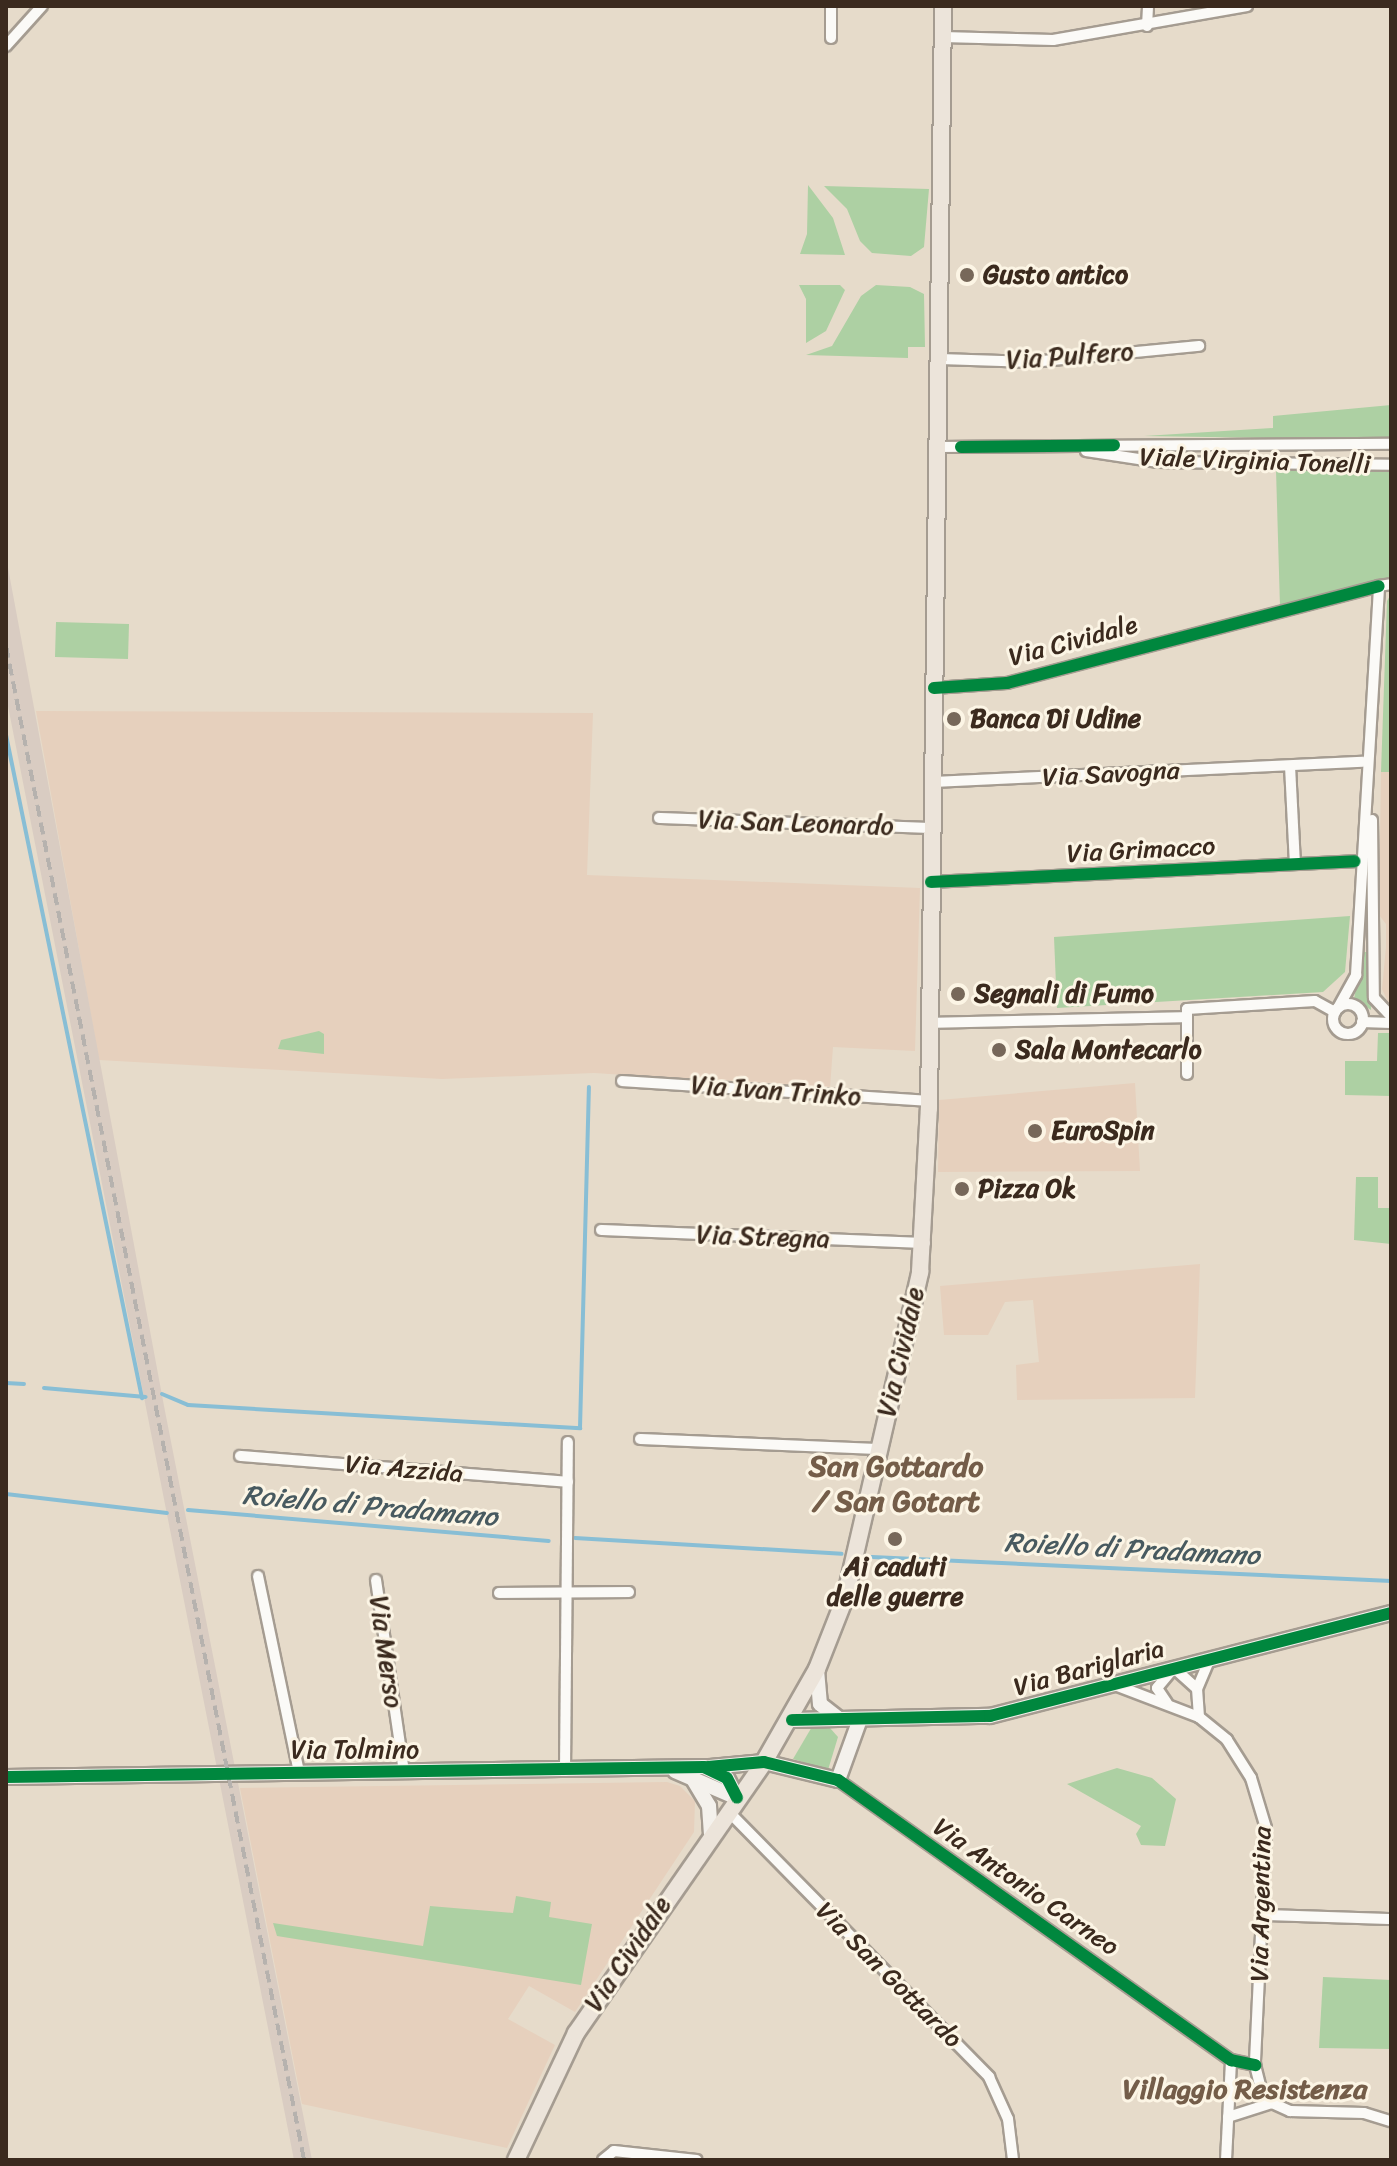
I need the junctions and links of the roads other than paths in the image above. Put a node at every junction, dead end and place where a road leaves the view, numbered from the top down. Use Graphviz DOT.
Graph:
graph roads {
  1 [pos="42,6"];
  2 [pos="831,6"];
  3 [pos="943,6"];
  4 [pos="1148,6"];
  5 [pos="1247,6"];
  6 [pos="1147,26"];
  7 [pos="943,37"];
  8 [pos="831,38"];
  9 [pos="6,46"];
  10 [pos="1199,346"];
  11 [pos="940,359"];
  12 [pos="1391,444"];
  13 [pos="938,447"];
  14 [pos="1072,449"];
  15 [pos="1391,465"];
  16 [pos="1391,584"];
  17 [pos="1379,586"];
  18 [pos="934,688"];
  19 [pos="1367,762"];
  20 [pos="1290,766"];
  21 [pos="933,782"];
  22 [pos="659,818"];
  23 [pos="932,828"];
  24 [pos="1354,861"];
  25 [pos="1295,864"];
  26 [pos="931,882"];
  27 [pos="1336,1010"];
  28 [pos="1391,1016"];
  29 [pos="1187,1017"];
  30 [pos="1362,1022"];
  31 [pos="930,1023"];
  32 [pos="1391,1023"];
  33 [pos="1187,1074"];
  34 [pos="622,1081"];
  35 [pos="929,1101"];
  36 [pos="601,1230"];
  37 [pos="925,1243"];
  38 [pos="640,1439"];
  39 [pos="568,1442"];
  40 [pos="878,1449"];
  41 [pos="240,1456"];
  42 [pos="568,1482"];
  43 [pos="258,1576"];
  44 [pos="376,1580"];
  45 [pos="566,1592"];
  46 [pos="629,1592"];
  47 [pos="499,1593"];
  48 [pos="1391,1613"];
  49 [pos="1210,1659"];
  50 [pos="1174,1668"];
  51 [pos="817,1669"];
  52 [pos="1115,1685"];
  53 [pos="1197,1689"];
  54 [pos="1167,1703"];
  55 [pos="1199,1717"];
  56 [pos="792,1720"];
  57 [pos="843,1721"];
  58 [pos="859,1722"];
  59 [pos="764,1762"];
  60 [pos="704,1767"];
  61 [pos="671,1769"];
  62 [pos="565,1771"];
  63 [pos="404,1772"];
  64 [pos="299,1773"];
  65 [pos="6,1777"];
  66 [pos="691,1777"];
  67 [pos="838,1780"];
  68 [pos="733,1804"];
  69 [pos="711,1833"];
  70 [pos="1264,1915"];
  71 [pos="1391,1919"];
  72 [pos="1231,2060"];
  73 [pos="1255,2065"];
  74 [pos="1272,2103"];
  75 [pos="1228,2117"];
  76 [pos="1391,2121"];
  77 [pos="516,2160"];
  78 [pos="603,2160"];
  79 [pos="697,2160"];
  80 [pos="1013,2160"];
  81 [pos="1226,2160"];
  1 -- 9 [label="street"];
  2 -- 8 [label="street"];
  3 -- 7 [label="main road, Via Cividale"];
  4 -- 6 [label="street"];
  5 -- 6 [label="street"];
  6 -- 7 [label="street"];
  7 -- 11 [label="main road, Via Cividale"];
  10 -- 11 [label="street, Via Pulfero"];
  11 -- 13 [label="main road, Via Cividale"];
  12 -- 14 [label="street, Viale Virginia Tonelli"];
  13 -- 14 [label="street, Viale Virginia Tonelli"];
  13 -- 18 [label="main road, Via Cividale"];
  14 -- 15 [label="street, Viale Virginia Tonelli"];
  16 -- 17 [label="street, Via Cividale"];
  17 -- 18 [label="street, Via Cividale"];
  17 -- 19 [label="street"];
  18 -- 21 [label="main road, Via Cividale"];
  19 -- 20 [label="street, Via Savogna"];
  19 -- 27 [label="street"];
  19 -- 28 [label="street"];
  20 -- 21 [label="street, Via Savogna"];
  20 -- 25 [label="street"];
  21 -- 23 [label="main road, Via Cividale"];
  22 -- 23 [label="street, Via San Leonardo"];
  23 -- 26 [label="main road, Via Cividale"];
  24 -- 25 [label="street, Via Grimacco"];
  25 -- 26 [label="street, Via Grimacco"];
  26 -- 31 [label="main road, Via Cividale"];
  27 -- 29 [label="street"];
  27 -- 30 [label="street"];
  27 -- 30 [label="street"];
  29 -- 31 [label="street"];
  29 -- 33 [label="street"];
  30 -- 32 [label="street"];
  31 -- 35 [label="main road, Via Cividale"];
  34 -- 35 [label="street, Via Ivan Trinko"];
  35 -- 37 [label="main road, Via Cividale"];
  36 -- 37 [label="street, Via Stregna"];
  37 -- 40 [label="main road, Via Cividale"];
  38 -- 40 [label="street"];
  39 -- 42 [label="street"];
  40 -- 51 [label="main road, Via Cividale"];
  41 -- 42 [label="street, Via Azzida"];
  42 -- 45 [label="street"];
  43 -- 64 [label="street"];
  44 -- 63 [label="street, Via Merso"];
  45 -- 46 [label="street"];
  45 -- 47 [label="street"];
  45 -- 62 [label="street"];
  48 -- 49 [label="street, Via Bariglaria"];
  49 -- 50 [label="street, Via Bariglaria"];
  49 -- 53 [label="street"];
  50 -- 52 [label="street, Via Bariglaria"];
  50 -- 53 [label="street"];
  50 -- 54 [label="street"];
  51 -- 56 [label="main road, Via Cividale"];
  51 -- 57 [label="street"];
  52 -- 54 [label="street, Via Argentina"];
  52 -- 58 [label="street, Via Bariglaria"];
  53 -- 55 [label="street"];
  54 -- 55 [label="street, Via Argentina"];
  55 -- 70 [label="street, Via Argentina"];
  56 -- 57 [label="street, Via Bariglaria"];
  56 -- 59 [label="main road, Via Cividale"];
  57 -- 58 [label="street, Via Bariglaria"];
  58 -- 67 [label="street"];
  59 -- 60 [label="street, Via Tolmino"];
  59 -- 67 [label="street, Via Antonio Carneo"];
  59 -- 68 [label="main road, Via Cividale"];
  60 -- 61 [label="street, Via Tolmino"];
  60 -- 68 [label="street"];
  61 -- 62 [label="street, Via Tolmino"];
  61 -- 66 [label="street, Via Tolmino"];
  62 -- 63 [label="street, Via Tolmino"];
  63 -- 64 [label="street, Via Tolmino"];
  64 -- 65 [label="street, Via Tolmino"];
  66 -- 68 [label="street, Via Tolmino"];
  66 -- 69 [label="street"];
  67 -- 72 [label="street, Via Antonio Carneo"];
  68 -- 69 [label="main road, Via Cividale"];
  68 -- 80 [label="street, Via San Gottardo"];
  69 -- 77 [label="main road, Via Cividale"];
  70 -- 71 [label="street"];
  70 -- 73 [label="street, Via Argentina"];
  72 -- 73 [label="street, Via Antonio Carneo"];
  72 -- 75 [label="street"];
  73 -- 74 [label="street"];
  74 -- 75 [label="street"];
  74 -- 76 [label="street"];
  75 -- 81 [label="street"];
  78 -- 79 [label="street"];
}
